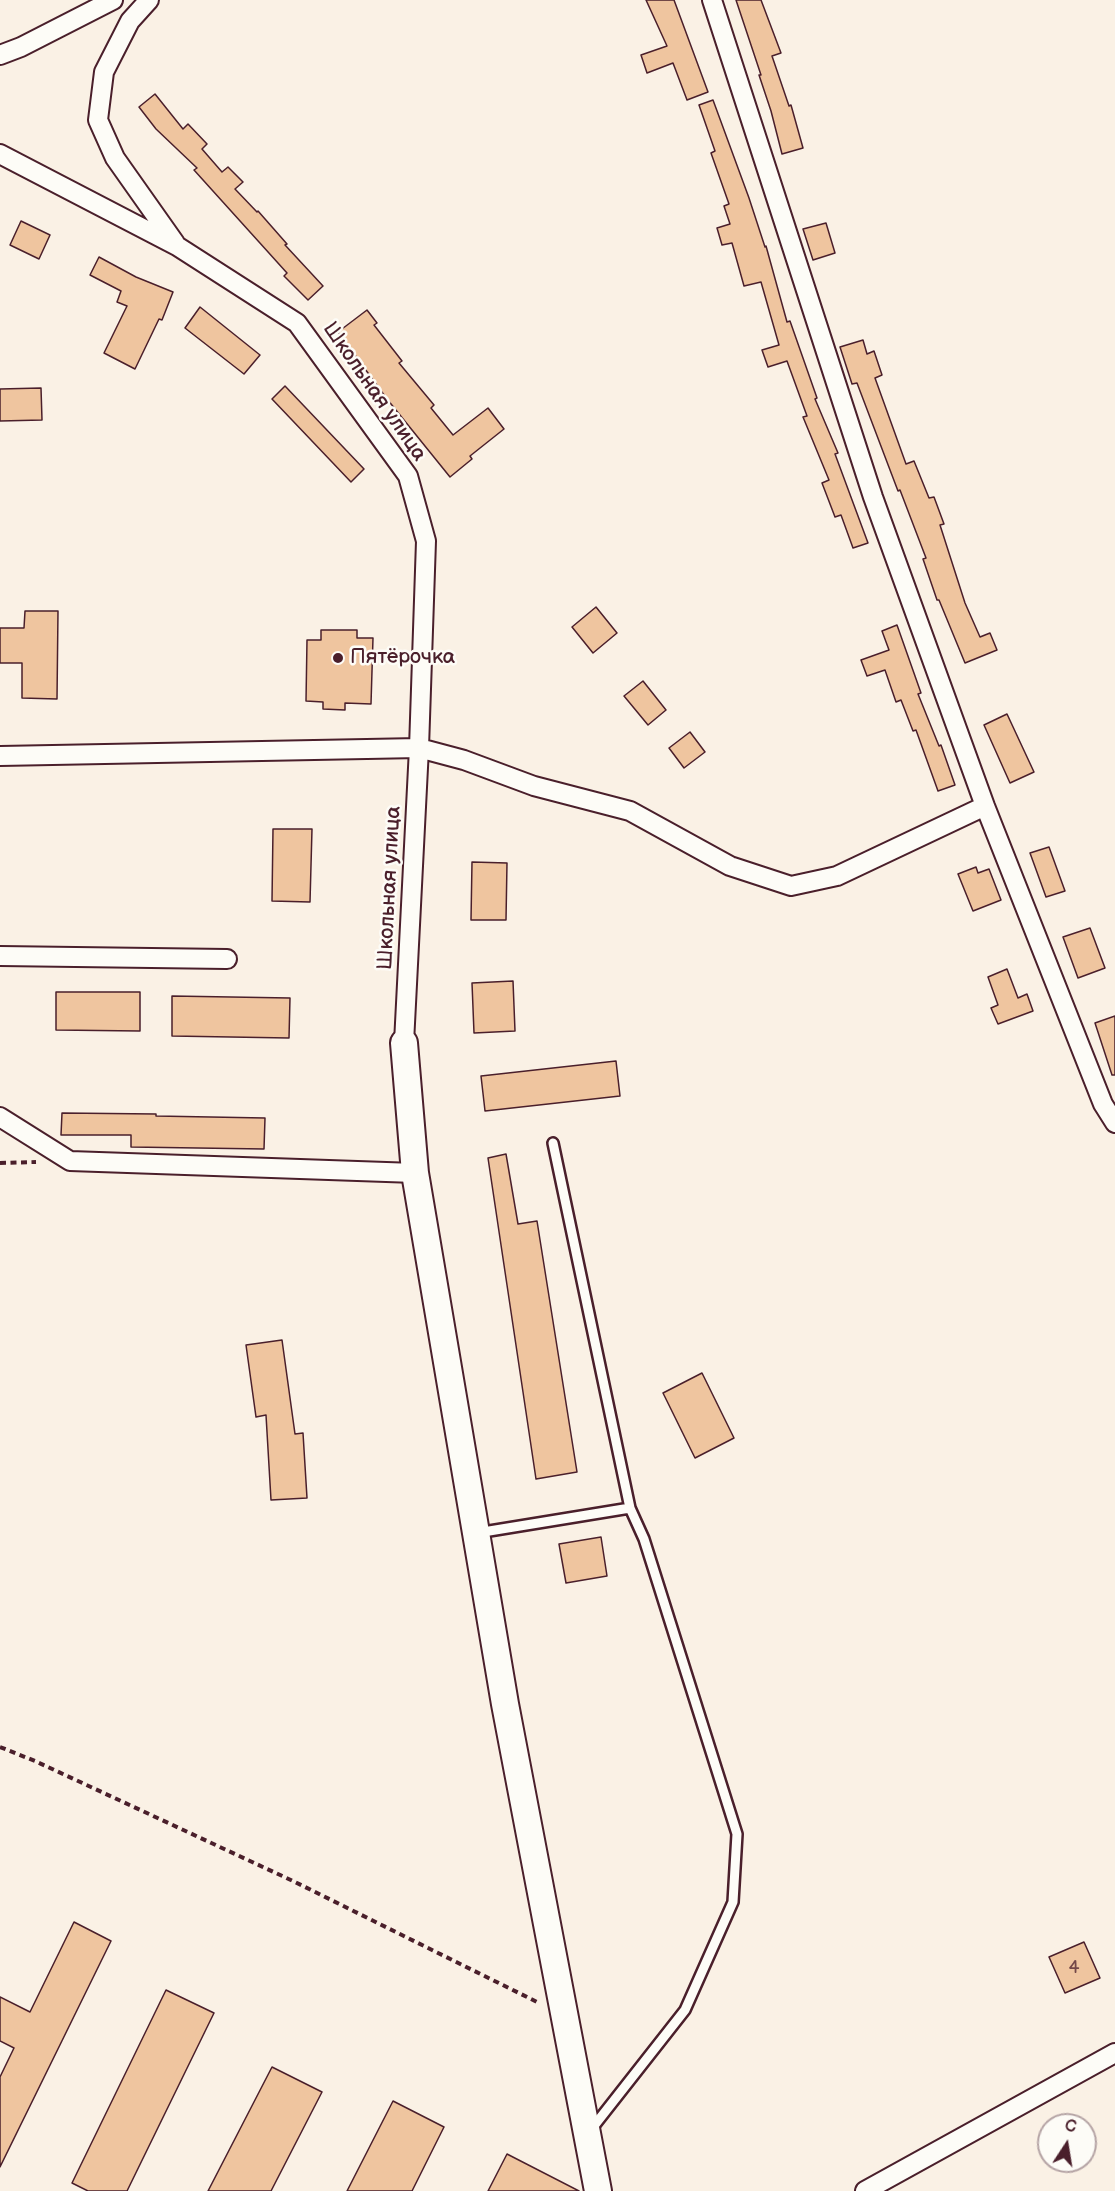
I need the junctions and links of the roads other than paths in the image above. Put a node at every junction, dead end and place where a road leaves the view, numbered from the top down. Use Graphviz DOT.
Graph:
graph roads {
  1 [pos="113,0"];
  2 [pos="149,0"];
  3 [pos="712,0"];
  4 [pos="0,55"];
  5 [pos="0,154"];
  6 [pos="177,246"];
  7 [pos="419,748"];
  8 [pos="0,756"];
  9 [pos="985,806"];
  10 [pos="0,956"];
  11 [pos="227,959"];
  12 [pos="404,1043"];
  13 [pos="0,1117"];
  14 [pos="1115,1123"];
  15 [pos="553,1143"];
  16 [pos="416,1173"];
  17 [pos="630,1508"];
  18 [pos="476,1533"];
  19 [pos="1115,2053"];
  20 [pos="587,2136"];
  21 [pos="598,2191"];
  22 [pos="865,2191"];
  1 -- 4 [label="street"];
  2 -- 6 [label="street"];
  3 -- 9 [label="street"];
  5 -- 6 [label="street, Школьная улица"];
  6 -- 7 [label="street, Школьная улица"];
  7 -- 8 [label="street"];
  7 -- 9 [label="street"];
  7 -- 12 [label="street, Школьная улица"];
  9 -- 14 [label="street"];
  10 -- 11 [label="street"];
  12 -- 16 [label="street"];
  13 -- 16 [label="street"];
  15 -- 17 [label="lane"];
  16 -- 18 [label="street"];
  17 -- 18 [label="lane"];
  17 -- 20 [label="lane"];
  18 -- 20 [label="street"];
  19 -- 22 [label="street"];
  20 -- 21 [label="street"];
}
